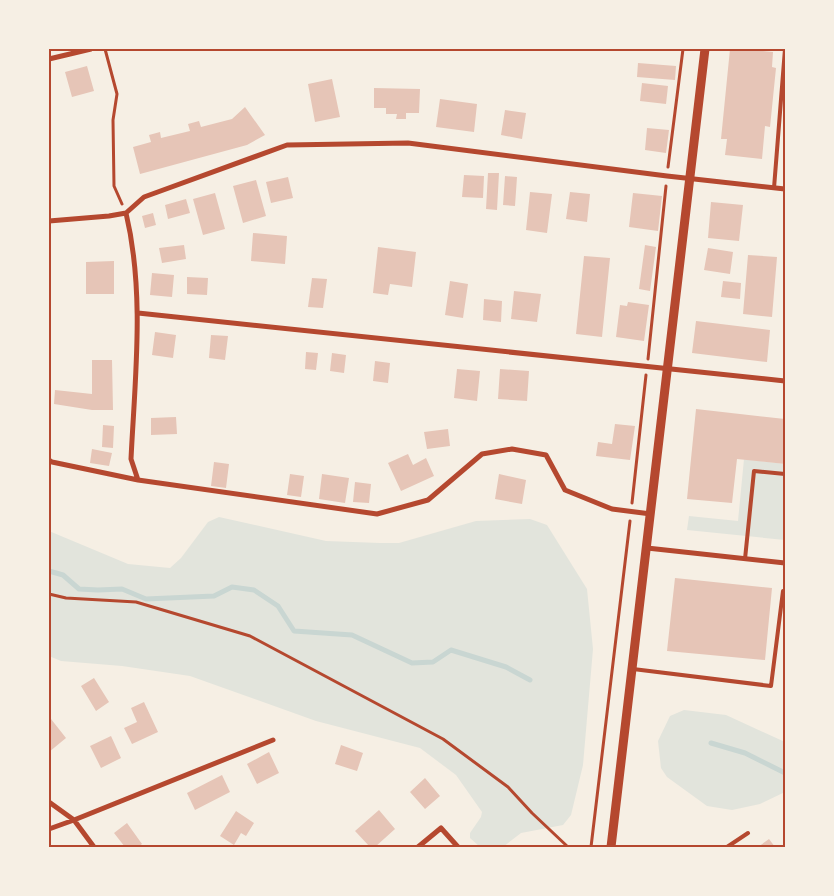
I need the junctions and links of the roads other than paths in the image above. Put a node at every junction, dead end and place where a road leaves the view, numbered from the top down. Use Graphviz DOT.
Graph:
graph roads {
  1 [pos="92,49"];
  2 [pos="705,49"];
  3 [pos="785,49"];
  4 [pos="49,59"];
  5 [pos="690,179"];
  6 [pos="774,188"];
  7 [pos="785,189"];
  8 [pos="126,213"];
  9 [pos="49,221"];
  10 [pos="138,313"];
  11 [pos="666,368"];
  12 [pos="785,381"];
  13 [pos="49,460"];
  14 [pos="785,474"];
  15 [pos="138,480"];
  16 [pos="650,514"];
  17 [pos="646,548"];
  18 [pos="745,559"];
  19 [pos="785,563"];
  20 [pos="783,591"];
  21 [pos="631,668"];
  22 [pos="273,740"];
  23 [pos="49,802"];
  24 [pos="74,820"];
  25 [pos="49,829"];
  26 [pos="748,833"];
  27 [pos="612,844"];
  28 [pos="94,847"];
  29 [pos="418,847"];
  30 [pos="458,847"];
  31 [pos="727,847"];
  1 -- 4 [label="street"];
  2 -- 5 [label="street"];
  3 -- 6 [label="lane"];
  5 -- 6 [label="street"];
  5 -- 8 [label="street"];
  5 -- 11 [label="street"];
  6 -- 7 [label="street"];
  8 -- 9 [label="street"];
  8 -- 10 [label="street"];
  10 -- 11 [label="street"];
  10 -- 15 [label="street"];
  11 -- 12 [label="street"];
  11 -- 16 [label="street"];
  13 -- 15 [label="street"];
  14 -- 18 [label="lane"];
  15 -- 16 [label="street"];
  16 -- 17 [label="street"];
  17 -- 18 [label="street"];
  17 -- 21 [label="street"];
  18 -- 19 [label="street"];
  20 -- 21 [label="lane"];
  21 -- 27 [label="street"];
  22 -- 24 [label="street"];
  23 -- 24 [label="street"];
  24 -- 25 [label="street"];
  24 -- 28 [label="street"];
  26 -- 31 [label="lane"];
  29 -- 30 [label="street"];
}
